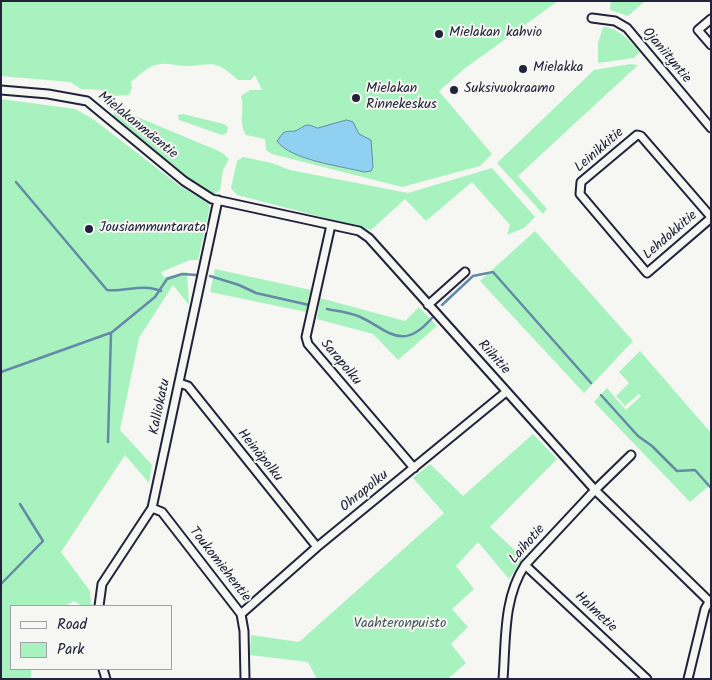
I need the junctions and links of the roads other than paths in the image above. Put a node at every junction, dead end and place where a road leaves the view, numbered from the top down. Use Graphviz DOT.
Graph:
graph roads {
  1 [pos="592,18"];
  2 [pos="711,19"];
  3 [pos="711,45"];
  4 [pos="1,90"];
  5 [pos="711,128"];
  6 [pos="218,200"];
  7 [pos="711,217"];
  8 [pos="331,225"];
  9 [pos="465,272"];
  10 [pos="647,273"];
  11 [pos="428,305"];
  12 [pos="179,383"];
  13 [pos="506,392"];
  14 [pos="631,455"];
  15 [pos="414,468"];
  16 [pos="595,490"];
  17 [pos="152,508"];
  18 [pos="317,547"];
  19 [pos="525,565"];
  20 [pos="710,603"];
  21 [pos="99,605"];
  22 [pos="241,614"];
  23 [pos="245,679"];
  24 [pos="503,679"];
  25 [pos="648,679"];
  26 [pos="688,679"];
  1 -- 5 [label="street, Ojaniityntie"];
  2 -- 3 [label="street"];
  4 -- 6 [label="street, Mielakanmäentie"];
  6 -- 8 [label="street, Riihitie"];
  6 -- 12 [label="street, Kalliokatu"];
  7 -- 10 [label="street, Lehdokkitie"];
  7 -- 10 [label="street, Leinikkitie"];
  8 -- 11 [label="street, Riihitie"];
  8 -- 15 [label="street, Sarapolku"];
  9 -- 11 [label="street"];
  11 -- 13 [label="street, Riihitie"];
  12 -- 17 [label="street, Kalliokatu"];
  12 -- 18 [label="street, Heinäpolku"];
  13 -- 15 [label="street, Ohrapolku"];
  13 -- 16 [label="street, Riihitie"];
  14 -- 16 [label="street, Laihotie"];
  15 -- 18 [label="street, Ohrapolku"];
  16 -- 19 [label="street, Laihotie"];
  16 -- 20 [label="street, Riihitie"];
  17 -- 21 [label="street, Kalliokatu"];
  17 -- 22 [label="street, Toukomiehentie"];
  18 -- 22 [label="street, Ohrapolku"];
  19 -- 24 [label="street, Laihotie"];
  19 -- 25 [label="street, Halmetie"];
  20 -- 26 [label="street"];
  22 -- 23 [label="street, Toukomiehentie"];
}
